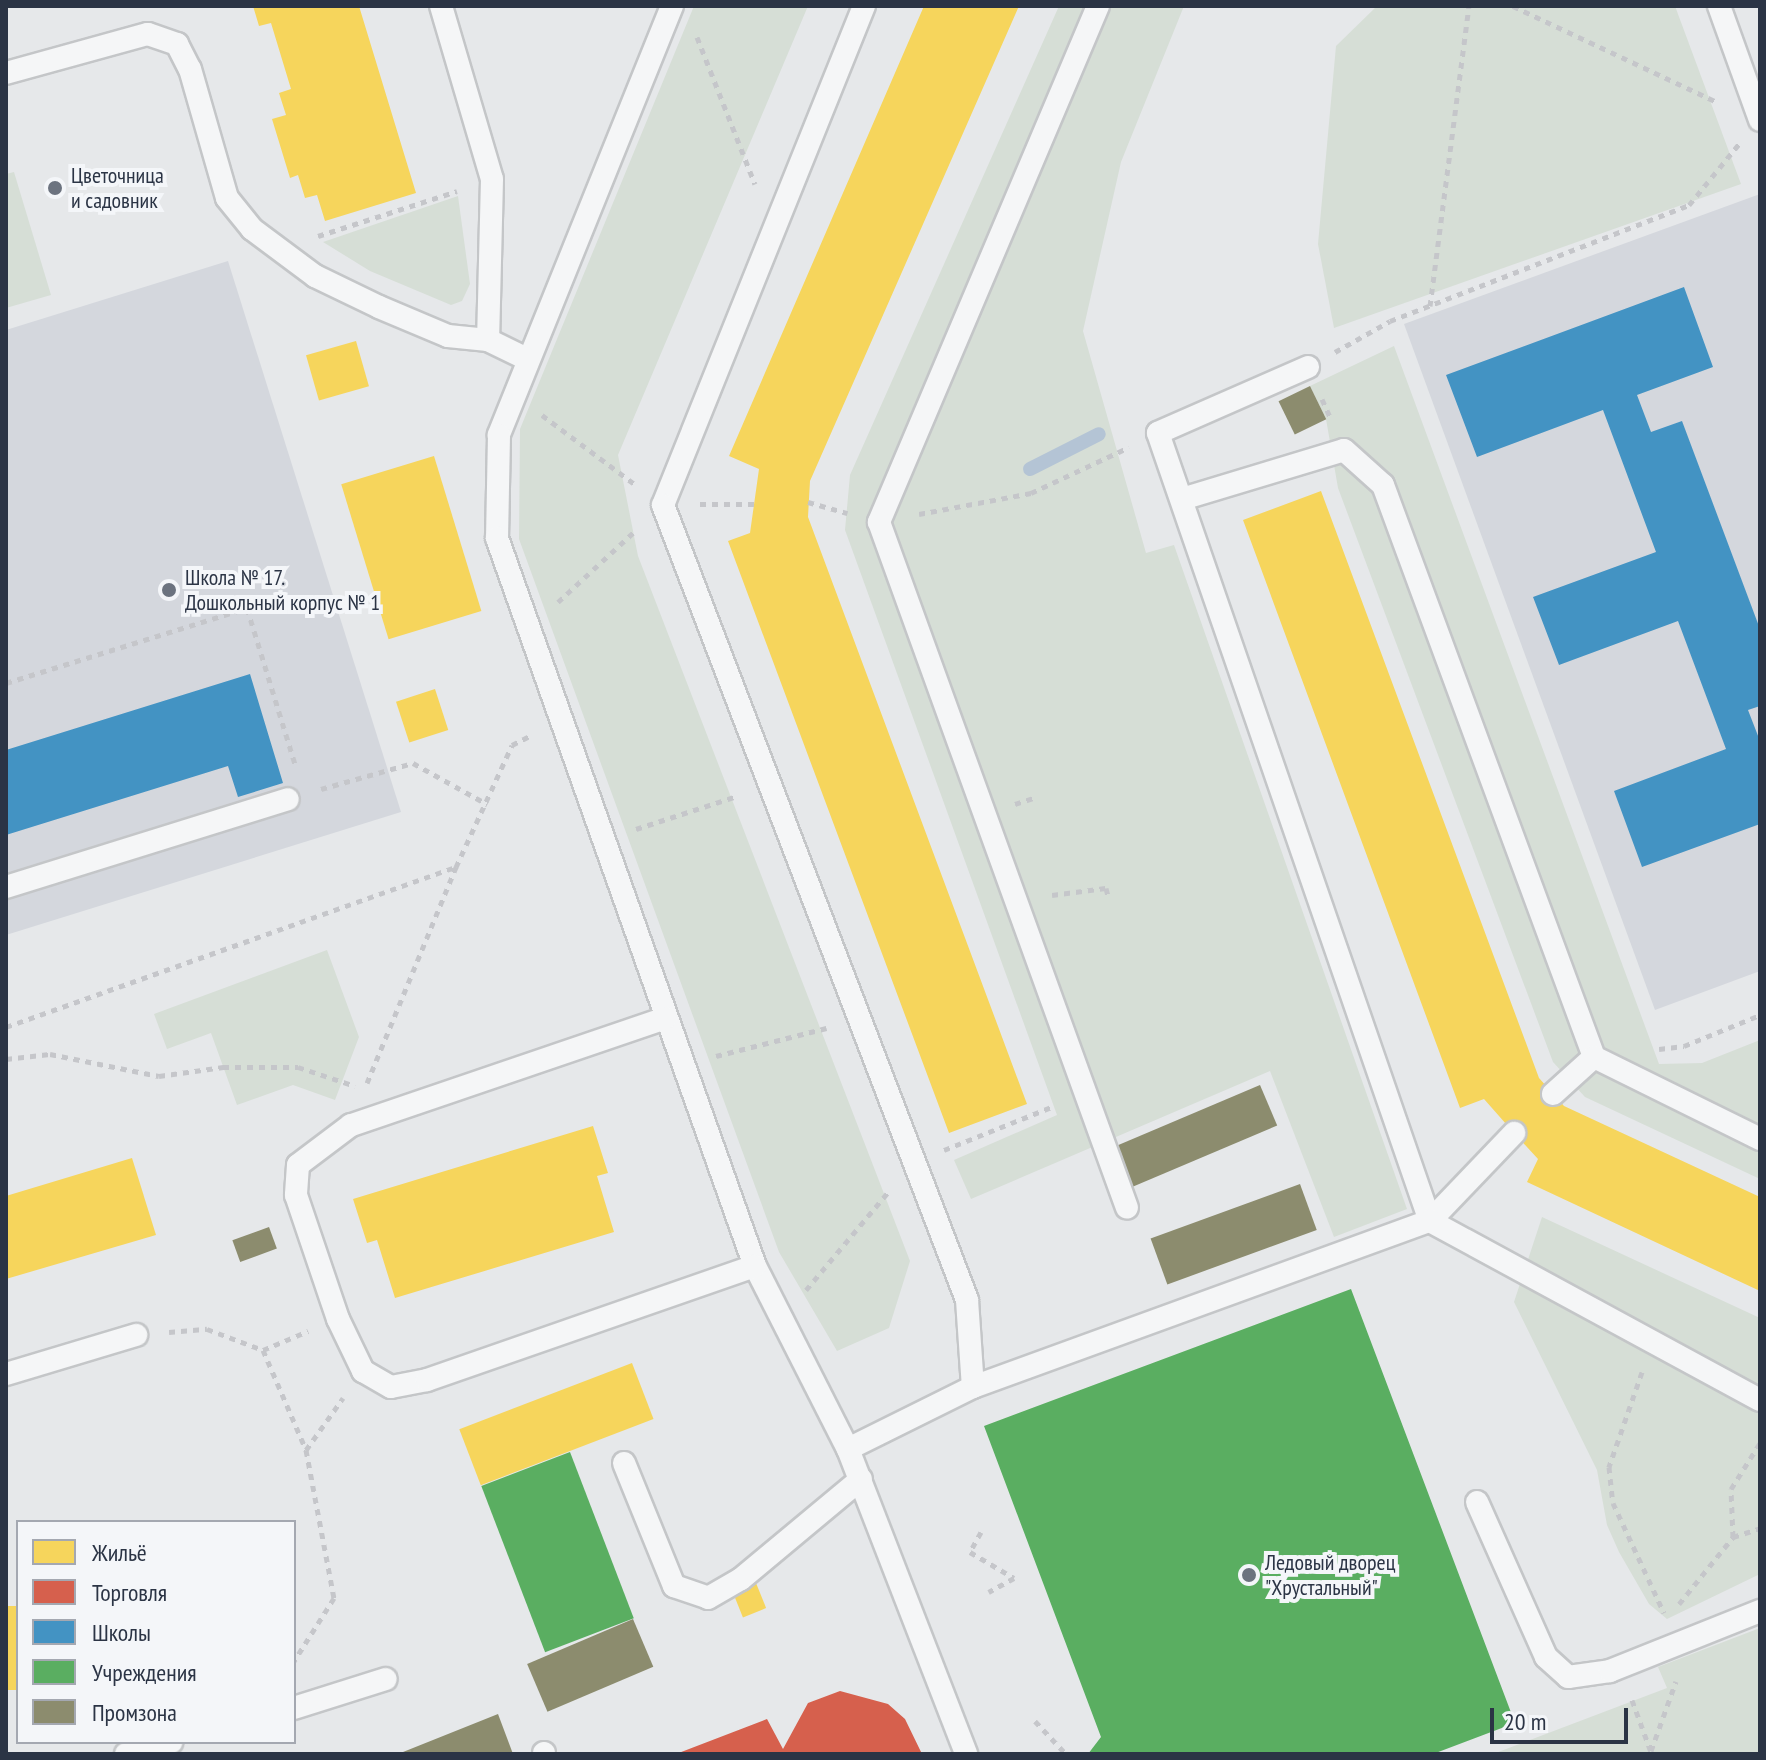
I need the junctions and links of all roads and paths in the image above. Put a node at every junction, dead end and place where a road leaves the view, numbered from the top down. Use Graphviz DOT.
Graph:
graph roads {
  1 [pos="441,6"];
  2 [pos="672,6"];
  3 [pos="864,6"];
  4 [pos="1098,6"];
  5 [pos="1469,6"];
  6 [pos="1513,6"];
  7 [pos="1719,6"];
  8 [pos="696,34"];
  9 [pos="6,73"];
  10 [pos="1759,121"];
  11 [pos="492,179"];
  12 [pos="773,233"];
  13 [pos="276,249"];
  14 [pos="1430,306"];
  15 [pos="488,340"];
  16 [pos="527,359"];
  17 [pos="1308,367"];
  18 [pos="514,394"];
  19 [pos="1158,433"];
  20 [pos="1344,450"];
  21 [pos="1182,499"];
  22 [pos="756,504"];
  23 [pos="663,505"];
  24 [pos="879,522"];
  25 [pos="528,630"];
  26 [pos="6,683"];
  27 [pos="560,720"];
  28 [pos="768,783"];
  29 [pos="296,796"];
  30 [pos="487,804"];
  31 [pos="631,831"];
  32 [pos="456,867"];
  33 [pos="6,887"];
  34 [pos="1066,890"];
  35 [pos="1108,896"];
  36 [pos="1760,1015"];
  37 [pos="666,1018"];
  38 [pos="858,1021"];
  39 [pos="6,1027"];
  40 [pos="1684,1046"];
  41 [pos="1594,1057"];
  42 [pos="6,1059"];
  43 [pos="699,1060"];
  44 [pos="1084,1093"];
  45 [pos="1553,1094"];
  46 [pos="1514,1133"];
  47 [pos="1760,1139"];
  48 [pos="912,1163"];
  49 [pos="1127,1208"];
  50 [pos="1430,1221"];
  51 [pos="755,1266"];
  52 [pos="797,1301"];
  53 [pos="338,1319"];
  54 [pos="136,1335"];
  55 [pos="1653,1341"];
  56 [pos="263,1350"];
  57 [pos="363,1371"];
  58 [pos="6,1374"];
  59 [pos="973,1387"];
  60 [pos="1760,1400"];
  61 [pos="848,1449"];
  62 [pos="306,1450"];
  63 [pos="624,1463"];
  64 [pos="861,1479"];
  65 [pos="1477,1502"];
  66 [pos="1760,1528"];
  67 [pos="981,1532"];
  68 [pos="1733,1537"];
  69 [pos="989,1592"];
  70 [pos="1760,1611"];
  71 [pos="1667,1619"];
  72 [pos="296,1658"];
  73 [pos="386,1679"];
  74 [pos="1632,1700"];
  75 [pos="296,1707"];
  76 [pos="1035,1721"];
  77 [pos="164,1744"];
  78 [pos="126,1754"];
  79 [pos="966,1754"];
  80 [pos="1066,1754"];
  81 [pos="1652,1754"];
  1 -- 11 [label="lane"];
  2 -- 16 [label="lane"];
  3 -- 12 [label="lane"];
  4 -- 24 [label="lane"];
  5 -- 14 [label="path"];
  6 -- 10 [label="path"];
  7 -- 10 [label="lane"];
  8 -- 12 [label="path"];
  9 -- 13 [label="lane"];
  10 -- 14 [label="path"];
  11 -- 13 [label="path"];
  11 -- 15 [label="lane"];
  12 -- 23 [label="lane"];
  13 -- 15 [label="lane"];
  14 -- 17 [label="path"];
  15 -- 16 [label="lane"];
  16 -- 18 [label="lane"];
  17 -- 19 [label="lane"];
  17 -- 20 [label="path"];
  18 -- 23 [label="path"];
  18 -- 25 [label="lane"];
  19 -- 21 [label="lane"];
  19 -- 24 [label="path"];
  20 -- 21 [label="lane"];
  20 -- 41 [label="lane"];
  21 -- 50 [label="lane"];
  22 -- 23 [label="path"];
  23 -- 25 [label="path"];
  23 -- 28 [label="lane"];
  24 -- 44 [label="lane"];
  25 -- 27 [label="lane"];
  26 -- 29 [label="path"];
  27 -- 30 [label="path"];
  27 -- 37 [label="lane"];
  28 -- 31 [label="path"];
  28 -- 38 [label="lane"];
  29 -- 30 [label="path"];
  29 -- 33 [label="lane"];
  30 -- 32 [label="path"];
  32 -- 39 [label="path"];
  32 -- 42 [label="path"];
  34 -- 35 [label="path"];
  36 -- 40 [label="path"];
  37 -- 51 [label="lane"];
  37 -- 53 [label="lane"];
  38 -- 43 [label="path"];
  38 -- 48 [label="lane"];
  41 -- 45 [label="lane"];
  41 -- 47 [label="lane"];
  44 -- 48 [label="path"];
  44 -- 49 [label="lane"];
  46 -- 50 [label="lane"];
  48 -- 52 [label="path"];
  48 -- 59 [label="lane"];
  50 -- 55 [label="lane"];
  50 -- 59 [label="lane"];
  51 -- 57 [label="lane"];
  51 -- 61 [label="lane"];
  53 -- 56 [label="path"];
  53 -- 57 [label="lane"];
  54 -- 56 [label="path"];
  54 -- 58 [label="lane"];
  55 -- 60 [label="lane"];
  55 -- 71 [label="path"];
  56 -- 62 [label="path"];
  57 -- 62 [label="path"];
  59 -- 61 [label="lane"];
  61 -- 64 [label="lane"];
  62 -- 72 [label="path"];
  63 -- 64 [label="lane"];
  64 -- 79 [label="lane"];
  65 -- 70 [label="lane"];
  66 -- 68 [label="path"];
  67 -- 69 [label="path"];
  73 -- 75 [label="lane"];
  74 -- 81 [label="path"];
  76 -- 80 [label="path"];
  77 -- 78 [label="lane"];
}
